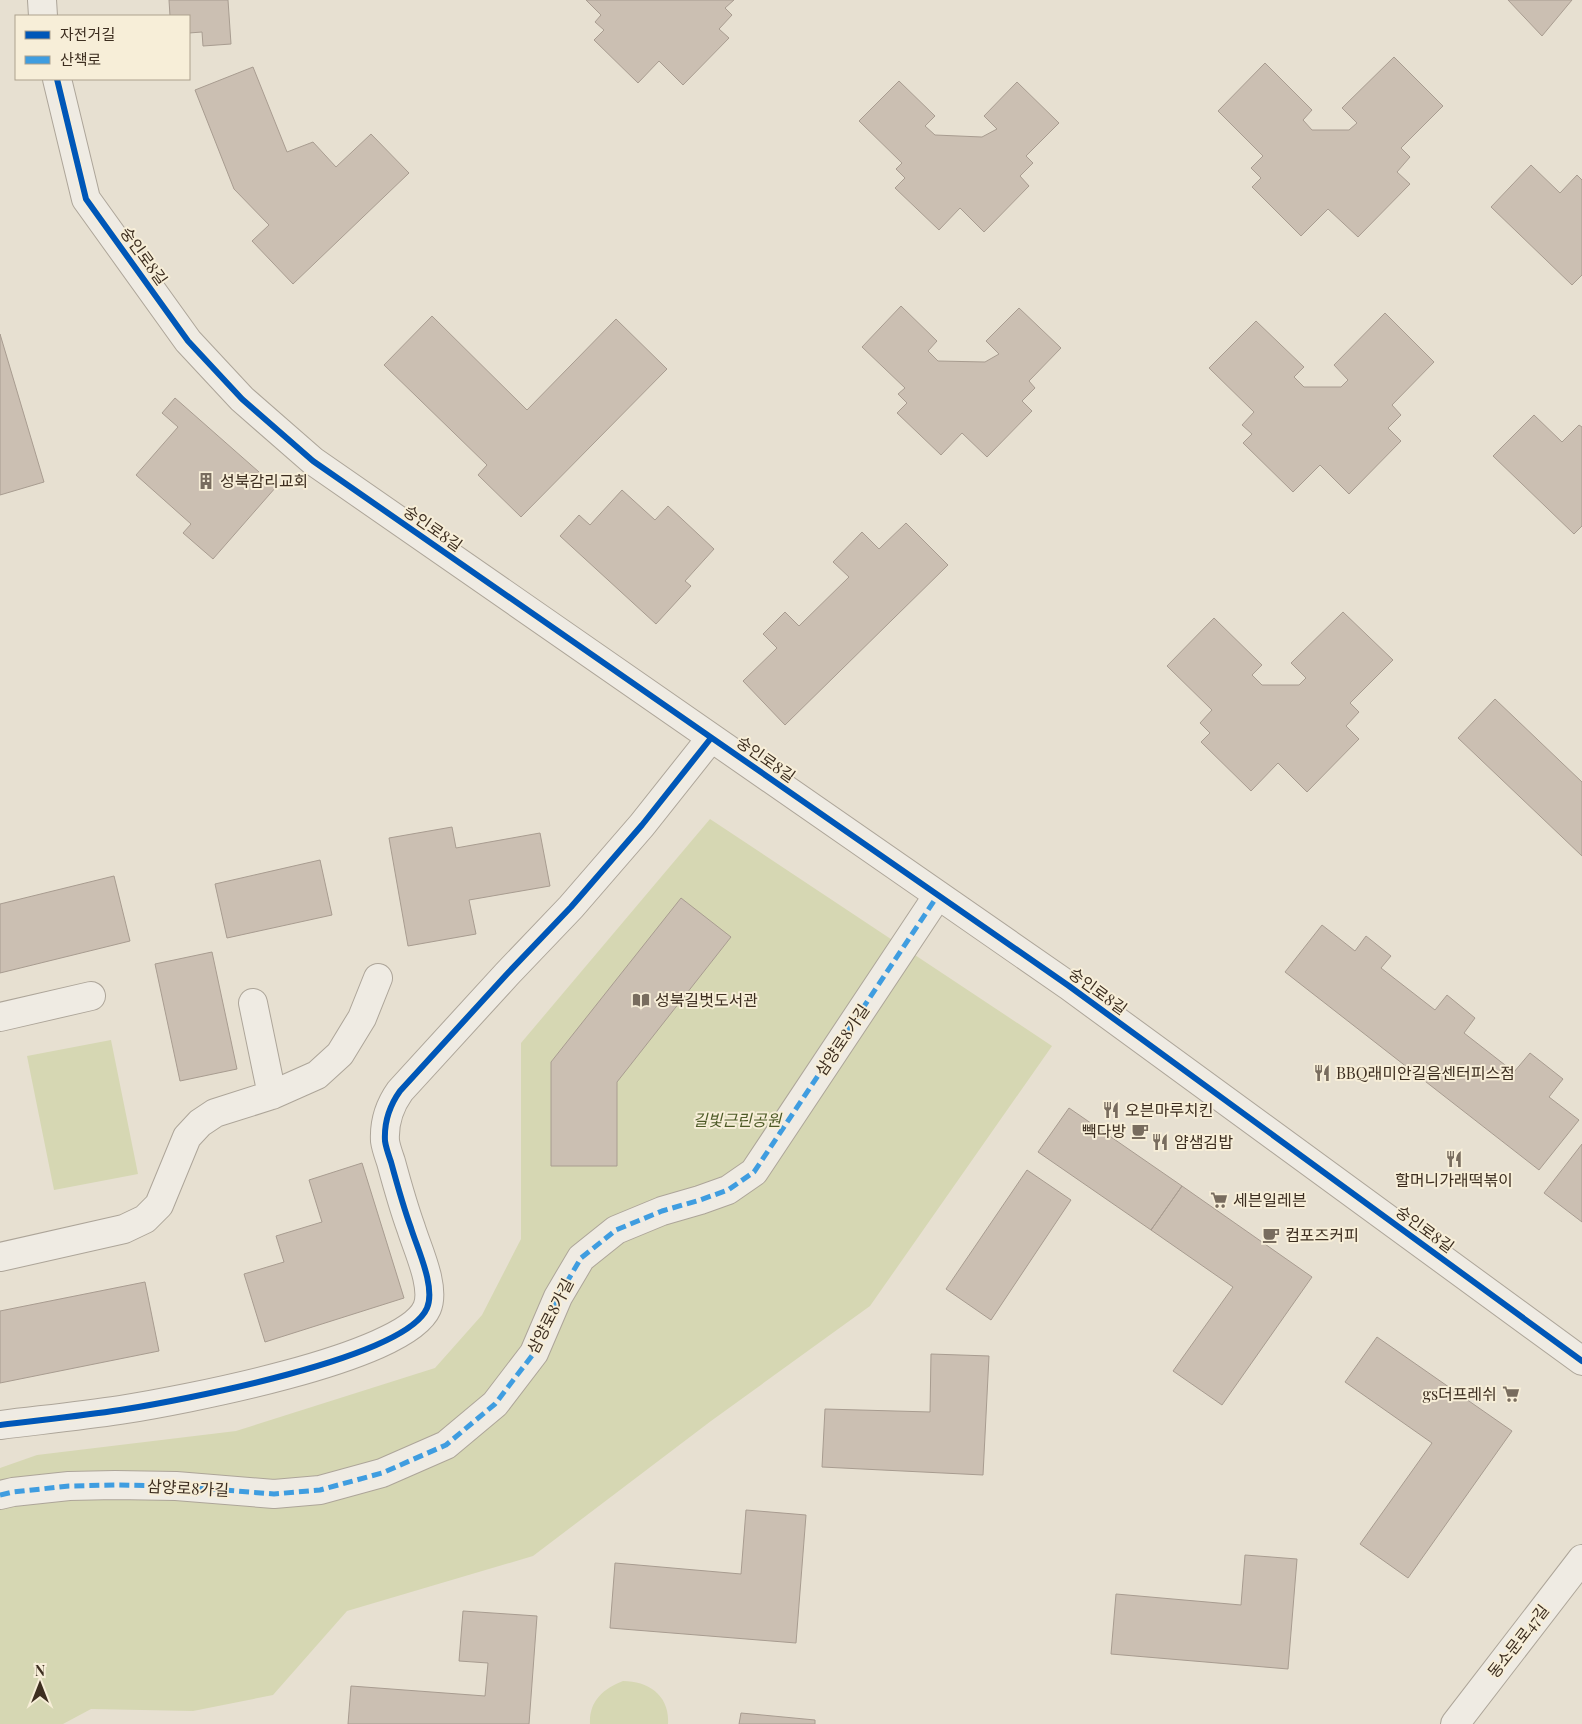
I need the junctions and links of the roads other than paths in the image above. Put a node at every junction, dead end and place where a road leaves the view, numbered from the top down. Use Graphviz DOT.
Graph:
graph roads {
  1 [pos="42,0"];
  2 [pos="43,15"];
  3 [pos="58,80"];
  4 [pos="711,738"];
  5 [pos="938,895"];
  6 [pos="378,978"];
  7 [pos="91,996"];
  8 [pos="253,1003"];
  9 [pos="0,1017"];
  10 [pos="272,1095"];
  11 [pos="1,1252"];
  12 [pos="1582,1360"];
  13 [pos="0,1425"];
  14 [pos="0,1495"];
  15 [pos="1582,1559"];
  16 [pos="1455,1724"];
  1 -- 2 [label="street"];
  3 -- 4 [label="street, 숭인로8길"];
  4 -- 5 [label="street, 숭인로8길"];
  4 -- 13 [label="street"];
  5 -- 12 [label="street, 숭인로8길"];
  5 -- 14 [label="street, 삼양로8가길"];
  6 -- 10 [label="street"];
  7 -- 9 [label="street"];
  8 -- 10 [label="street"];
  10 -- 11 [label="street"];
  15 -- 16 [label="street, 동소문로47길"];
}
